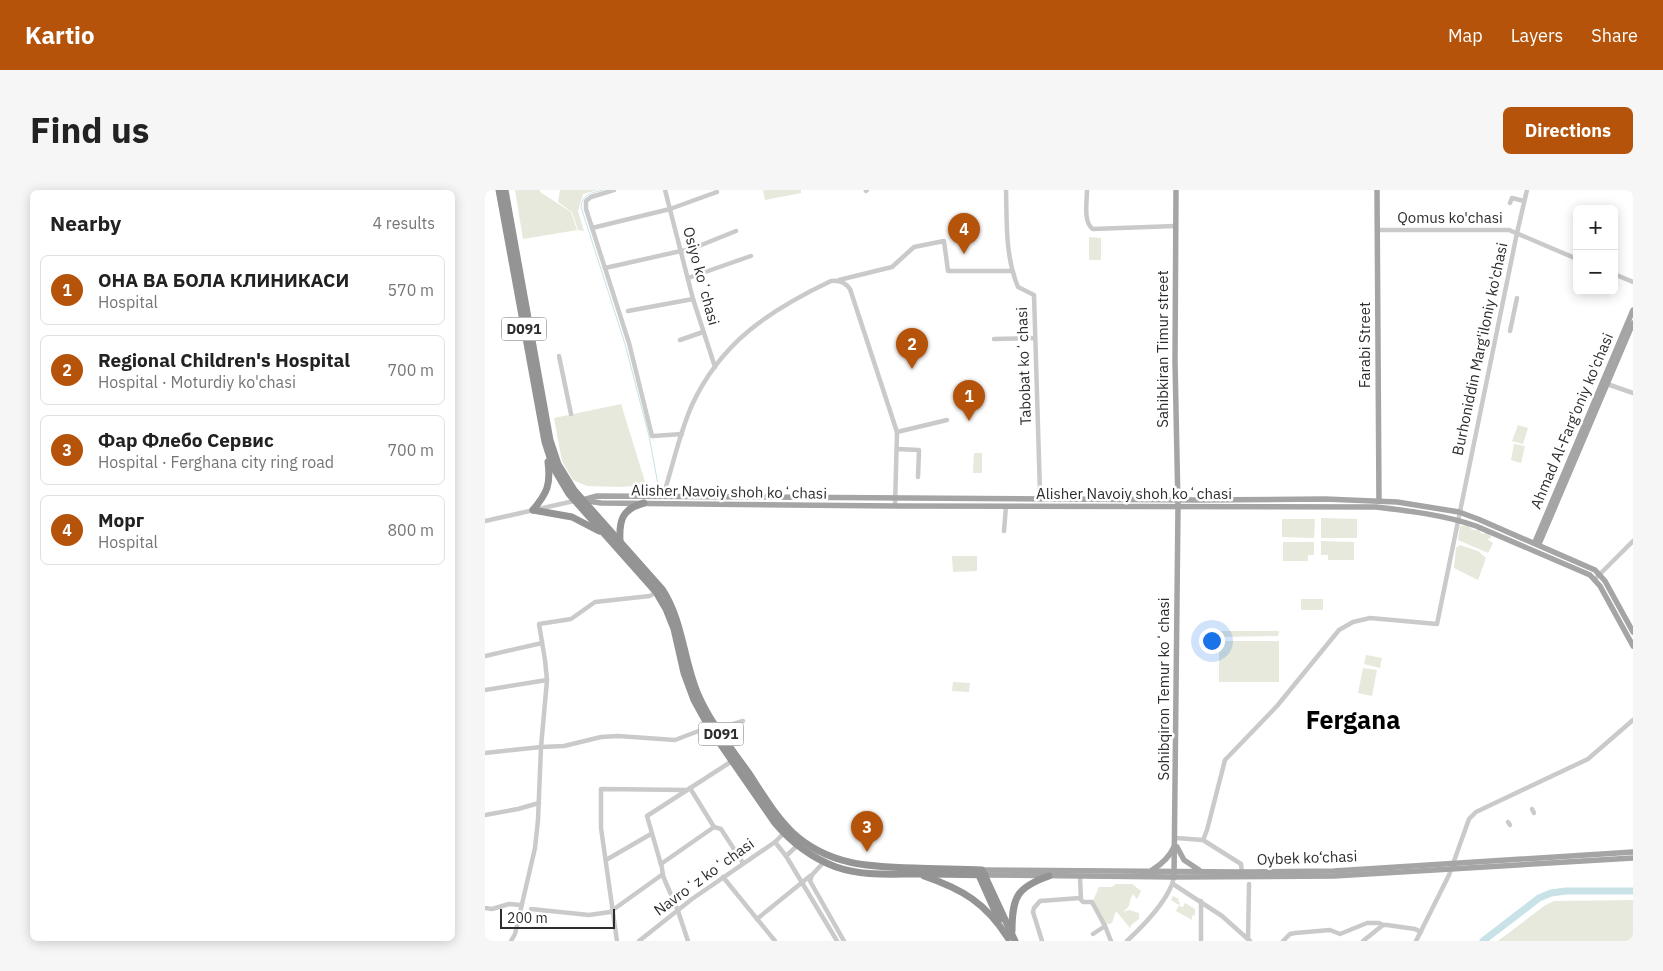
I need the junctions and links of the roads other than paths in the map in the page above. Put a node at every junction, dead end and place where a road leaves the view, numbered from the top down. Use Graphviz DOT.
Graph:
graph roads {
  1 [pos="499,190"];
  2 [pos="505,190"];
  3 [pos="614,190"];
  4 [pos="665,190"];
  5 [pos="1006,190"];
  6 [pos="1087,190"];
  7 [pos="1175,190"];
  8 [pos="1377,190"];
  9 [pos="1527,190"];
  10 [pos="717,192"];
  11 [pos="1524,201"];
  12 [pos="1511,204"];
  13 [pos="670,208"];
  14 [pos="1175,226"];
  15 [pos="592,228"];
  16 [pos="1377,230"];
  17 [pos="736,231"];
  18 [pos="1517,234"];
  19 [pos="681,251"];
  20 [pos="751,256"];
  21 [pos="1573,257"];
  22 [pos="605,268"];
  23 [pos="1011,271"];
  24 [pos="1618,276"];
  25 [pos="688,278"];
  26 [pos="837,281"];
  27 [pos="1633,282"];
  28 [pos="1517,298"];
  29 [pos="693,299"];
  30 [pos="1633,310"];
  31 [pos="629,311"];
  32 [pos="1633,323"];
  33 [pos="1510,331"];
  34 [pos="703,332"];
  35 [pos="1035,338"];
  36 [pos="994,339"];
  37 [pos="680,340"];
  38 [pos="559,356"];
  39 [pos="715,367"];
  40 [pos="1607,384"];
  41 [pos="1633,393"];
  42 [pos="571,414"];
  43 [pos="947,420"];
  44 [pos="897,432"];
  45 [pos="682,434"];
  46 [pos="545,442"];
  47 [pos="897,449"];
  48 [pos="918,477"];
  49 [pos="1039,493"];
  50 [pos="663,496"];
  51 [pos="895,498"];
  52 [pos="578,500"];
  53 [pos="1379,501"];
  54 [pos="644,503"];
  55 [pos="1178,503"];
  56 [pos="895,506"];
  57 [pos="1006,506"];
  58 [pos="533,510"];
  59 [pos="1459,512"];
  60 [pos="1457,520"];
  61 [pos="485,521"];
  62 [pos="1004,531"];
  63 [pos="604,533"];
  64 [pos="1633,541"];
  65 [pos="620,542"];
  66 [pos="1537,543"];
  67 [pos="1601,574"];
  68 [pos="1595,579"];
  69 [pos="656,592"];
  70 [pos="1633,632"];
  71 [pos="542,643"];
  72 [pos="1633,646"];
  73 [pos="485,656"];
  74 [pos="547,680"];
  75 [pos="485,690"];
  76 [pos="1633,720"];
  77 [pos="743,721"];
  78 [pos="709,727"];
  79 [pos="718,729"];
  80 [pos="541,747"];
  81 [pos="485,753"];
  82 [pos="732,761"];
  83 [pos="688,789"];
  84 [pos="539,802"];
  85 [pos="485,815"];
  86 [pos="714,827"];
  87 [pos="784,833"];
  88 [pos="651,834"];
  89 [pos="1176,840"];
  90 [pos="1203,840"];
  91 [pos="775,842"];
  92 [pos="804,847"];
  93 [pos="1633,852"];
  94 [pos="786,856"];
  95 [pos="1633,858"];
  96 [pos="606,860"];
  97 [pos="824,862"];
  98 [pos="743,863"];
  99 [pos="661,864"];
  100 [pos="1452,865"];
  101 [pos="1151,871"];
  102 [pos="981,872"];
  103 [pos="1201,872"];
  104 [pos="1242,872"];
  105 [pos="663,874"];
  106 [pos="916,874"];
  107 [pos="812,875"];
  108 [pos="1049,876"];
  109 [pos="723,877"];
  110 [pos="1080,877"];
  111 [pos="1174,877"];
  112 [pos="802,883"];
  113 [pos="1249,884"];
  114 [pos="1081,898"];
  115 [pos="1201,901"];
  116 [pos="521,905"];
  117 [pos="485,908"];
  118 [pos="531,909"];
  119 [pos="613,911"];
  120 [pos="677,911"];
  121 [pos="757,919"];
  122 [pos="1383,925"];
  123 [pos="1105,926"];
  124 [pos="1421,932"];
  125 [pos="1093,934"];
  126 [pos="1010,937"];
  127 [pos="511,941"];
  128 [pos="617,941"];
  129 [pos="639,941"];
  130 [pos="687,941"];
  131 [pos="775,941"];
  132 [pos="837,941"];
  133 [pos="845,941"];
  134 [pos="1015,941"];
  135 [pos="1043,941"];
  136 [pos="1111,941"];
  137 [pos="1127,941"];
  138 [pos="1201,941"];
  139 [pos="1249,941"];
  140 [pos="1283,941"];
  141 [pos="1363,941"];
  142 [pos="1416,941"];
  1 -- 46 [label="highway, D091"];
  2 -- 52 [label="highway, D091"];
  3 -- 15 [label="street"];
  4 -- 13 [label="street, Osiyo koʻchasi"];
  5 -- 23 [label="street, Tabobat koʻchasi"];
  6 -- 14 [label="street"];
  7 -- 14 [label="main road, Sahibkiran Timur street"];
  8 -- 16 [label="main road, Farabi Street"];
  9 -- 11 [label="street, Burhoniddin Marg'iloniy ko'chasi"];
  10 -- 13 [label="street"];
  11 -- 12 [label="street"];
  11 -- 18 [label="street, Burhoniddin Marg'iloniy ko'chasi"];
  13 -- 15 [label="street"];
  13 -- 19 [label="street, Osiyo koʻchasi"];
  14 -- 55 [label="main road, Sahibkiran Timur street"];
  15 -- 22 [label="street"];
  16 -- 18 [label="street, Qomus ko'chasi"];
  16 -- 53 [label="main road, Farabi Street"];
  17 -- 19 [label="street"];
  18 -- 21 [label="street, Qomus ko'chasi"];
  18 -- 59 [label="street, Burhoniddin Marg'iloniy ko'chasi"];
  19 -- 22 [label="street"];
  19 -- 25 [label="street, Osiyo koʻchasi"];
  20 -- 25 [label="street"];
  22 -- 45 [label="street"];
  23 -- 26 [label="street"];
  23 -- 35 [label="street, Tabobat koʻchasi"];
  24 -- 27 [label="street"];
  25 -- 29 [label="street, Osiyo koʻchasi"];
  26 -- 39 [label="street"];
  26 -- 44 [label="street"];
  28 -- 33 [label="street"];
  29 -- 31 [label="street"];
  29 -- 34 [label="street, Osiyo koʻchasi"];
  30 -- 66 [label="main road, Ahmad Al-Farg'oniy ko'chasi"];
  32 -- 40 [label="main road, Ahmad Al-Farg'oniy ko'chasi"];
  34 -- 37 [label="street"];
  34 -- 39 [label="street, Osiyo koʻchasi"];
  35 -- 36 [label="street"];
  35 -- 49 [label="street, Tabobat koʻchasi"];
  38 -- 42 [label="street"];
  39 -- 45 [label="street"];
  40 -- 41 [label="street"];
  40 -- 66 [label="main road, Ahmad Al-Farg'oniy ko'chasi"];
  43 -- 44 [label="street"];
  44 -- 47 [label="street"];
  45 -- 50 [label="street"];
  46 -- 52 [label="highway, D091"];
  46 -- 58 [label="highway"];
  47 -- 48 [label="street"];
  47 -- 51 [label="street"];
  50 -- 51 [label="main road, Alisher Navoiy shoh koʻchasi"];
  50 -- 52 [label="main road, Alisher Navoiy shoh koʻchasi"];
  51 -- 55 [label="main road, Alisher Navoiy shoh koʻchasi"];
  51 -- 56 [label="street"];
  52 -- 54 [label="main road, Alisher Navoiy shoh koʻchasi"];
  52 -- 58 [label="street"];
  52 -- 63 [label="highway, D091"];
  52 -- 65 [label="highway, D091"];
  53 -- 55 [label="main road, Alisher Navoiy shoh koʻchasi"];
  53 -- 59 [label="main road, Alisher Navoiy shoh koʻchasi"];
  54 -- 56 [label="main road, Alisher Navoiy shoh koʻchasi"];
  54 -- 65 [label="highway"];
  55 -- 57 [label="main road, Alisher Navoiy shoh koʻchasi"];
  55 -- 60 [label="main road, Alisher Navoiy shoh koʻchasi"];
  55 -- 89 [label="main road, Sohibqiron Temur koʻchasi"];
  56 -- 57 [label="main road, Alisher Navoiy shoh koʻchasi"];
  57 -- 62 [label="street"];
  58 -- 61 [label="street"];
  58 -- 63 [label="highway"];
  59 -- 60 [label="street, Burhoniddin Marg'iloniy ko'chasi"];
  59 -- 66 [label="main road, Alisher Navoiy shoh koʻchasi"];
  60 -- 68 [label="main road, Alisher Navoiy shoh koʻchasi"];
  60 -- 90 [label="street, Burhoniddin Marg'iloniy ko'chasi"];
  63 -- 69 [label="highway, D091"];
  64 -- 67 [label="street"];
  65 -- 79 [label="highway, D091"];
  66 -- 67 [label="main road, Alisher Navoiy shoh koʻchasi"];
  67 -- 68 [label="street"];
  67 -- 70 [label="main road"];
  68 -- 72 [label="main road, Alisher Navoiy shoh koʻchasi"];
  69 -- 71 [label="street"];
  69 -- 78 [label="highway, D091"];
  71 -- 73 [label="street"];
  71 -- 74 [label="street"];
  74 -- 75 [label="street"];
  74 -- 80 [label="street"];
  76 -- 100 [label="street"];
  77 -- 79 [label="street"];
  78 -- 80 [label="street"];
  78 -- 82 [label="highway, D091"];
  79 -- 92 [label="highway, D091"];
  80 -- 81 [label="street"];
  80 -- 84 [label="street"];
  82 -- 83 [label="street"];
  82 -- 87 [label="highway, D091"];
  83 -- 86 [label="street"];
  83 -- 88 [label="street"];
  83 -- 96 [label="street"];
  84 -- 85 [label="street"];
  84 -- 116 [label="street"];
  86 -- 98 [label="street"];
  86 -- 99 [label="street"];
  87 -- 91 [label="street, Navroʻz koʻchasi"];
  87 -- 92 [label="highway, D091"];
  88 -- 96 [label="street"];
  88 -- 99 [label="street"];
  89 -- 90 [label="street"];
  89 -- 101 [label="main road"];
  89 -- 103 [label="main road"];
  89 -- 111 [label="main road, Sohibqiron Temur koʻchasi"];
  90 -- 104 [label="street"];
  91 -- 94 [label="street"];
  91 -- 98 [label="street, Navroʻz koʻchasi"];
  92 -- 94 [label="street"];
  92 -- 97 [label="highway, D091"];
  92 -- 102 [label="highway, D091"];
  93 -- 100 [label="main road, Oybek ko‘chasi"];
  94 -- 112 [label="street"];
  95 -- 100 [label="main road, Oybek ko‘chasi"];
  96 -- 119 [label="street"];
  97 -- 106 [label="highway, D091"];
  97 -- 107 [label="street"];
  98 -- 109 [label="street, Navroʻz koʻchasi"];
  99 -- 105 [label="street"];
  100 -- 104 [label="main road, Oybek ko‘chasi"];
  100 -- 111 [label="main road, Oybek ko‘chasi"];
  100 -- 124 [label="street"];
  101 -- 102 [label="main road, Oybek ko‘chasi"];
  101 -- 111 [label="main road, Oybek ko‘chasi"];
  102 -- 106 [label="highway, D091"];
  102 -- 108 [label="main road, Oybek ko‘chasi"];
  102 -- 126 [label="highway"];
  103 -- 104 [label="main road, Oybek ko‘chasi"];
  103 -- 111 [label="main road, Oybek ko‘chasi"];
  105 -- 119 [label="street"];
  105 -- 120 [label="street"];
  106 -- 126 [label="highway, D091"];
  107 -- 112 [label="street"];
  107 -- 133 [label="street"];
  108 -- 110 [label="main road, Oybek ko‘chasi"];
  108 -- 126 [label="highway"];
  109 -- 120 [label="street, Navroʻz koʻchasi"];
  109 -- 121 [label="street"];
  110 -- 111 [label="main road, Oybek ko‘chasi"];
  110 -- 114 [label="street"];
  111 -- 115 [label="street"];
  111 -- 137 [label="street"];
  112 -- 121 [label="street"];
  112 -- 132 [label="street"];
  113 -- 139 [label="street"];
  114 -- 123 [label="street"];
  114 -- 135 [label="street"];
  115 -- 138 [label="street"];
  115 -- 139 [label="street"];
  116 -- 117 [label="street"];
  116 -- 127 [label="street"];
  118 -- 119 [label="street"];
  119 -- 128 [label="street"];
  120 -- 129 [label="street, Navroʻz koʻchasi"];
  120 -- 130 [label="street"];
  121 -- 131 [label="street"];
  122 -- 124 [label="street"];
  122 -- 140 [label="street"];
  122 -- 141 [label="street"];
  123 -- 125 [label="street"];
  123 -- 136 [label="street"];
  124 -- 142 [label="street"];
  126 -- 134 [label="highway, D091"];
}
